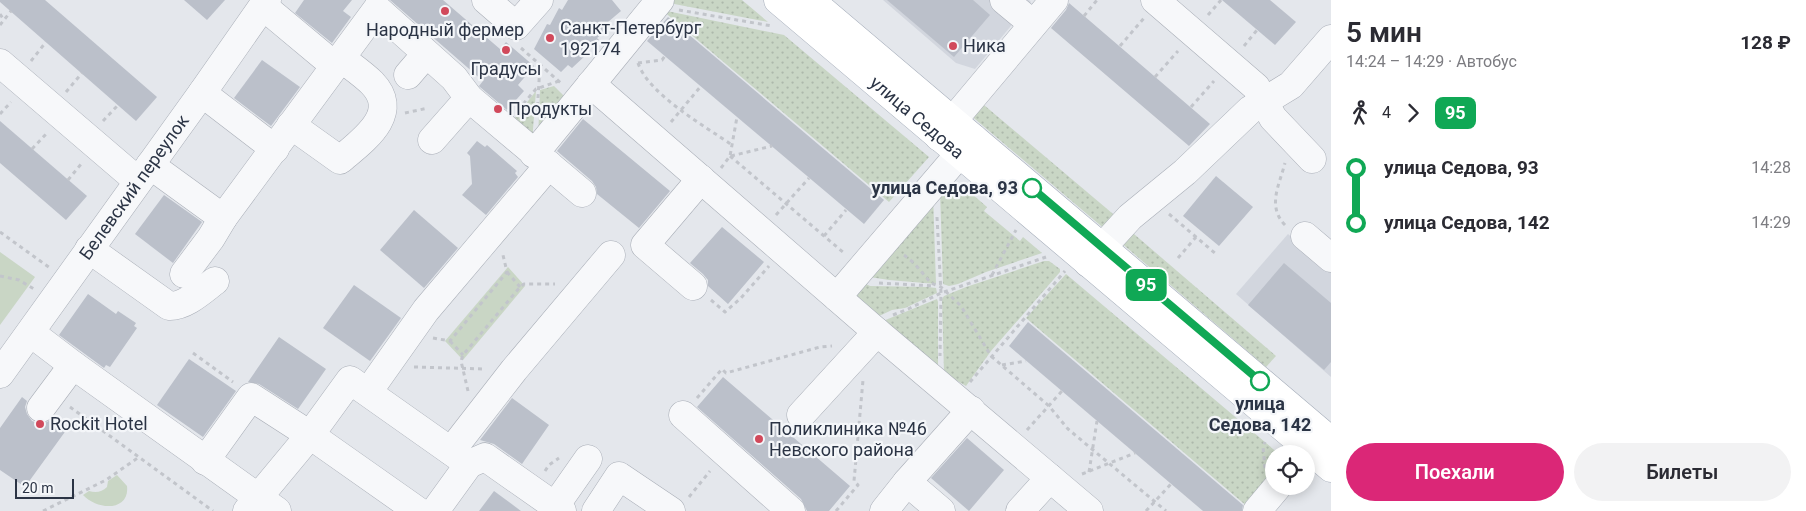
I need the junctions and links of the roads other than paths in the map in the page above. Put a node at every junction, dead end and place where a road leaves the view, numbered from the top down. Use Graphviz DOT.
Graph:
graph roads {
  1 [pos="486,0"];
  2 [pos="539,0"];
  3 [pos="778,0"];
  4 [pos="810,0"];
  5 [pos="1004,0"];
  6 [pos="1054,0"];
  7 [pos="1156,1"];
  8 [pos="265,3"];
  9 [pos="657,4"];
  10 [pos="1033,24"];
  11 [pos="1331,39"];
  12 [pos="426,54"];
  13 [pos="338,62"];
  14 [pos="0,63"];
  15 [pos="408,75"];
  16 [pos="576,88"];
  17 [pos="202,93"];
  18 [pos="469,98"];
  19 [pos="1264,102"];
  20 [pos="291,125"];
  21 [pos="956,137"];
  22 [pos="432,140"];
  23 [pos="275,149"];
  24 [pos="1312,159"];
  25 [pos="542,160"];
  26 [pos="144,173"];
  27 [pos="704,182"];
  28 [pos="582,193"];
  29 [pos="223,218"];
  30 [pos="1305,236"];
  31 [pos="90,249"];
  32 [pos="610,255"];
  33 [pos="1331,258"];
  34 [pos="1086,259"];
  35 [pos="184,274"];
  36 [pos="851,281"];
  37 [pos="215,282"];
  38 [pos="693,286"];
  39 [pos="875,330"];
  40 [pos="31,333"];
  41 [pos="72,365"];
  42 [pos="0,374"];
  43 [pos="368,392"];
  44 [pos="46,401"];
  45 [pos="962,410"];
  46 [pos="683,415"];
  47 [pos="801,415"];
  48 [pos="310,435"];
  49 [pos="1320,440"];
  50 [pos="460,457"];
  51 [pos="588,459"];
  52 [pos="205,461"];
  53 [pos="1331,468"];
  54 [pos="906,482"];
  55 [pos="1041,491"];
  56 [pos="1270,495"];
  57 [pos="260,506"];
  58 [pos="677,507"];
  59 [pos="558,508"];
  60 [pos="418,511"];
  61 [pos="435,511"];
  62 [pos="596,511"];
  63 [pos="791,511"];
  64 [pos="884,511"];
  65 [pos="941,511"];
  66 [pos="1089,511"];
  67 [pos="1257,511"];
  1 -- 2 [label="street"];
  3 -- 21 [label="main road, улица Седова"];
  4 -- 21 [label="main road, улица Седова"];
  5 -- 10 [label="street"];
  6 -- 10 [label="street"];
  7 -- 19 [label="street"];
  8 -- 13 [label="street"];
  8 -- 17 [label="street, Белевский переулок"];
  9 -- 16 [label="street"];
  10 -- 21 [label="street"];
  11 -- 19 [label="street"];
  12 -- 13 [label="street"];
  12 -- 15 [label="street"];
  12 -- 18 [label="street"];
  13 -- 20 [label="street"];
  13 -- 20 [label="street"];
  14 -- 26 [label="street"];
  16 -- 25 [label="street"];
  16 -- 27 [label="street"];
  17 -- 23 [label="street"];
  17 -- 26 [label="street, Белевский переулок"];
  18 -- 22 [label="street"];
  18 -- 25 [label="street"];
  19 -- 24 [label="street"];
  19 -- 34 [label="street"];
  20 -- 23 [label="street"];
  21 -- 34 [label="main road, улица Седова"];
  21 -- 36 [label="street"];
  23 -- 29 [label="street"];
  25 -- 28 [label="street"];
  25 -- 43 [label="street"];
  26 -- 29 [label="street"];
  26 -- 31 [label="street, Белевский переулок"];
  27 -- 36 [label="street"];
  27 -- 38 [label="street"];
  29 -- 35 [label="street"];
  30 -- 33 [label="street"];
  31 -- 37 [label="street"];
  31 -- 40 [label="street, Белевский переулок"];
  32 -- 50 [label="street"];
  34 -- 49 [label="main road, улица Седова"];
  36 -- 39 [label="street"];
  39 -- 45 [label="street"];
  39 -- 47 [label="street"];
  40 -- 41 [label="street"];
  40 -- 42 [label="street, Белевский переулок"];
  41 -- 44 [label="street"];
  41 -- 52 [label="street"];
  43 -- 48 [label="street"];
  43 -- 50 [label="street"];
  45 -- 54 [label="street"];
  45 -- 55 [label="street"];
  45 -- 55 [label="street"];
  46 -- 63 [label="street"];
  48 -- 52 [label="street"];
  48 -- 57 [label="street"];
  48 -- 60 [label="street"];
  49 -- 53 [label="main road, улица Седова"];
  50 -- 59 [label="street"];
  50 -- 61 [label="street"];
  51 -- 59 [label="street"];
  52 -- 57 [label="street"];
  54 -- 64 [label="street"];
  54 -- 65 [label="street"];
  55 -- 66 [label="street"];
  56 -- 67 [label="street"];
  58 -- 62 [label="street"];
}
